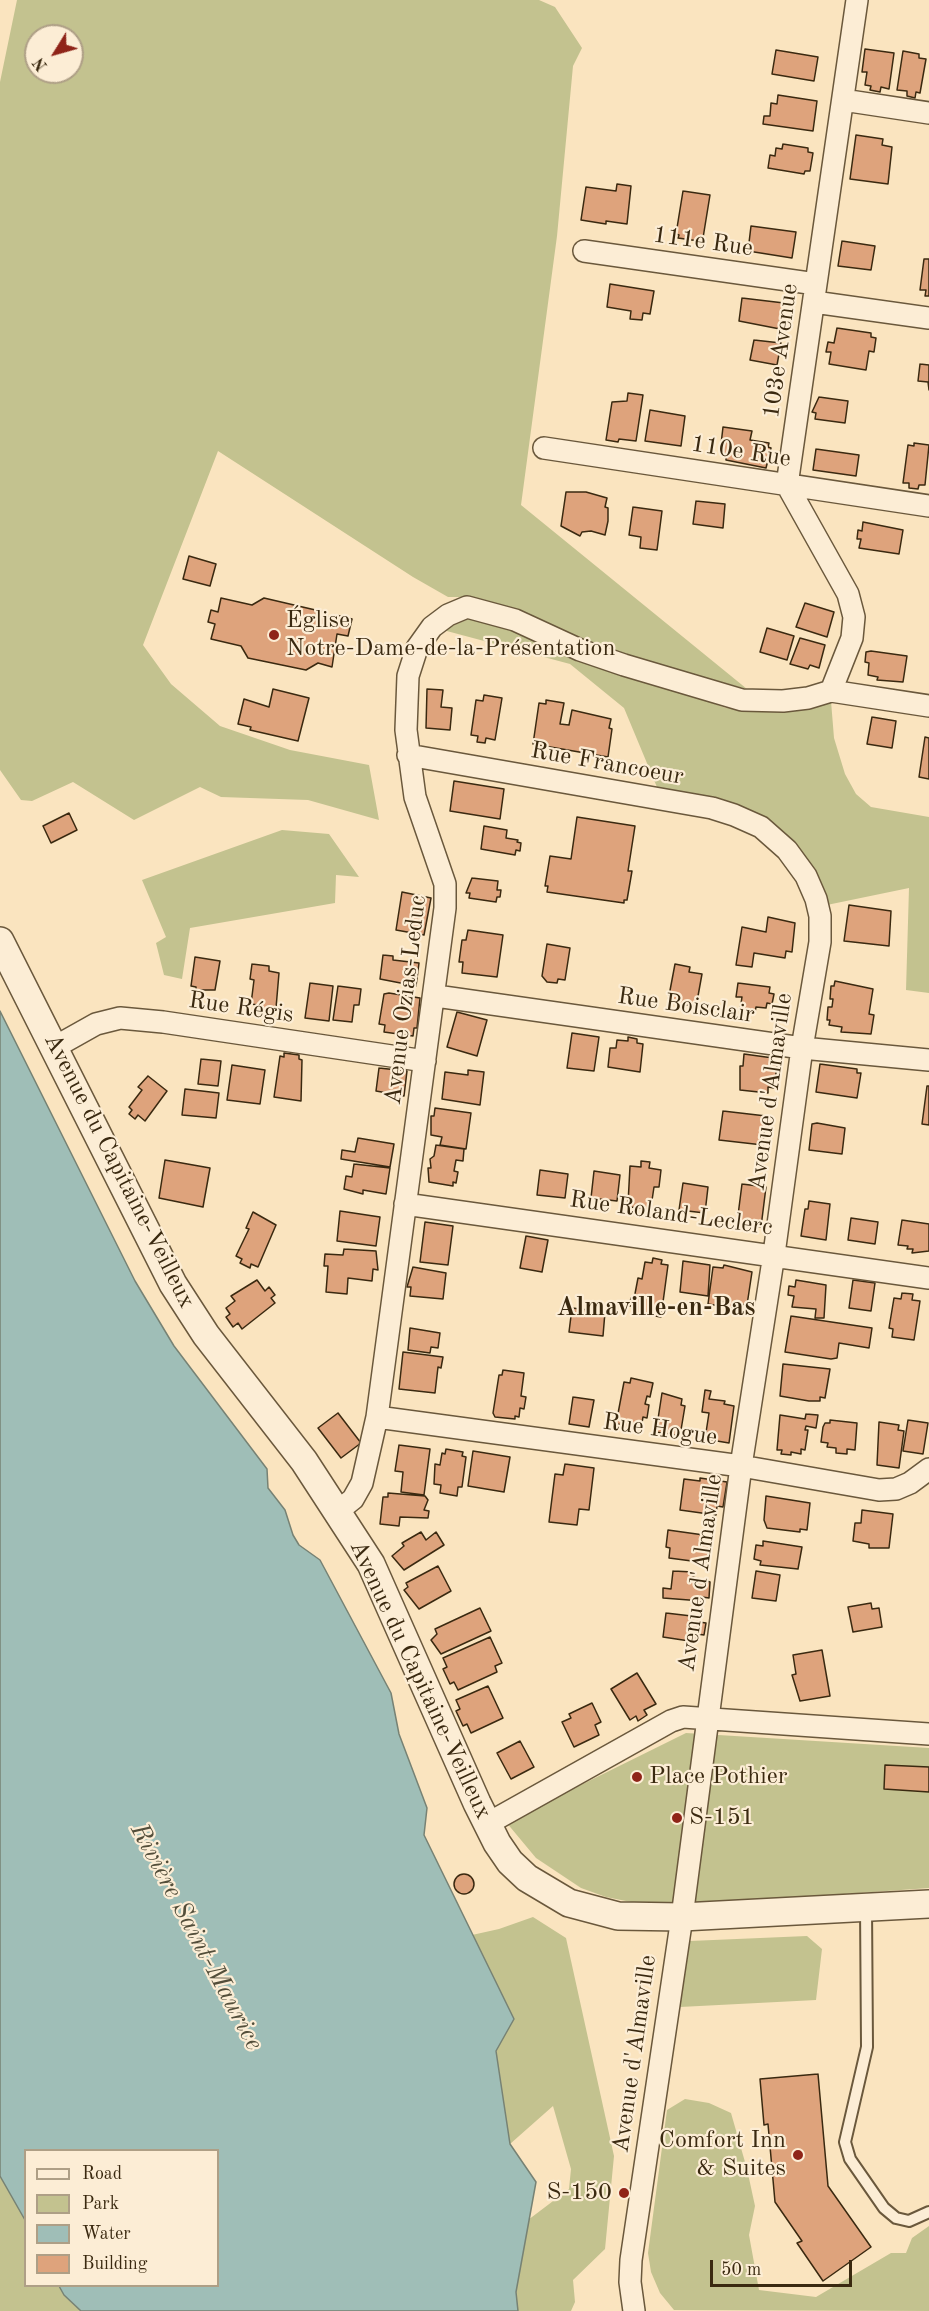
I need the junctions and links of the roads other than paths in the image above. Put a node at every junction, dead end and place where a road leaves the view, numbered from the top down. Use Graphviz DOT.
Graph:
graph roads {
  1 [pos="857,0"];
  2 [pos="843,100"];
  3 [pos="929,113"];
  4 [pos="584,251"];
  5 [pos="815,293"];
  6 [pos="929,318"];
  7 [pos="544,448"];
  8 [pos="787,485"];
  9 [pos="929,506"];
  10 [pos="831,691"];
  11 [pos="929,706"];
  12 [pos="408,755"];
  13 [pos="787,850"];
  14 [pos="0,941"];
  15 [pos="436,996"];
  16 [pos="54,1047"];
  17 [pos="802,1048"];
  18 [pos="425,1060"];
  19 [pos="929,1060"];
  20 [pos="405,1204"];
  21 [pos="774,1254"];
  22 [pos="929,1278"];
  23 [pos="377,1417"];
  24 [pos="741,1466"];
  25 [pos="929,1469"];
  26 [pos="338,1511"];
  27 [pos="707,1719"];
  28 [pos="929,1734"];
  29 [pos="487,1824"];
  30 [pos="929,1904"];
  31 [pos="866,1907"];
  32 [pos="682,1917"];
  33 [pos="929,2212"];
  34 [pos="634,2311"];
  1 -- 2 [label="street, 103e Avenue"];
  2 -- 3 [label="street"];
  2 -- 5 [label="street, 103e Avenue"];
  4 -- 5 [label="street, 111e Rue"];
  5 -- 6 [label="street, 111e Rue"];
  5 -- 8 [label="street, 103e Avenue"];
  7 -- 8 [label="street, 110e Rue"];
  8 -- 9 [label="street, 110e Rue"];
  8 -- 10 [label="street"];
  10 -- 11 [label="street"];
  10 -- 12 [label="street, Avenue Ozias-Leduc"];
  12 -- 13 [label="street, Rue Francoeur"];
  12 -- 15 [label="street, Avenue Ozias-Leduc"];
  13 -- 17 [label="street, Avenue d'Almaville"];
  14 -- 16 [label="street, Avenue du Capitaine-Veilleux"];
  15 -- 17 [label="street, Rue Boisclair"];
  15 -- 18 [label="street, Avenue Ozias-Leduc"];
  16 -- 18 [label="street, Rue Régis"];
  16 -- 26 [label="street, Avenue du Capitaine-Veilleux"];
  17 -- 19 [label="street, Rue Boisclair"];
  17 -- 21 [label="street, Avenue d'Almaville"];
  18 -- 20 [label="street, Avenue Ozias-Leduc"];
  20 -- 21 [label="street, Rue Roland-Leclerc"];
  20 -- 23 [label="street, Avenue Ozias-Leduc"];
  21 -- 22 [label="street, Rue Roland-Leclerc"];
  21 -- 24 [label="street, Avenue d'Almaville"];
  23 -- 24 [label="street, Rue Hogue"];
  23 -- 26 [label="street, Avenue Ozias-Leduc"];
  24 -- 25 [label="street, Rue Hogue"];
  24 -- 27 [label="street, Avenue d'Almaville"];
  26 -- 29 [label="street, Avenue du Capitaine-Veilleux"];
  27 -- 28 [label="street"];
  27 -- 29 [label="street"];
  27 -- 32 [label="street, Avenue d'Almaville"];
  29 -- 32 [label="street, Avenue du Capitaine-Veilleux"];
  30 -- 31 [label="street, Avenue du Capitaine-Veilleux"];
  31 -- 32 [label="street, Avenue du Capitaine-Veilleux"];
  31 -- 33 [label="lane"];
  32 -- 34 [label="street, Avenue d'Almaville"];
}
